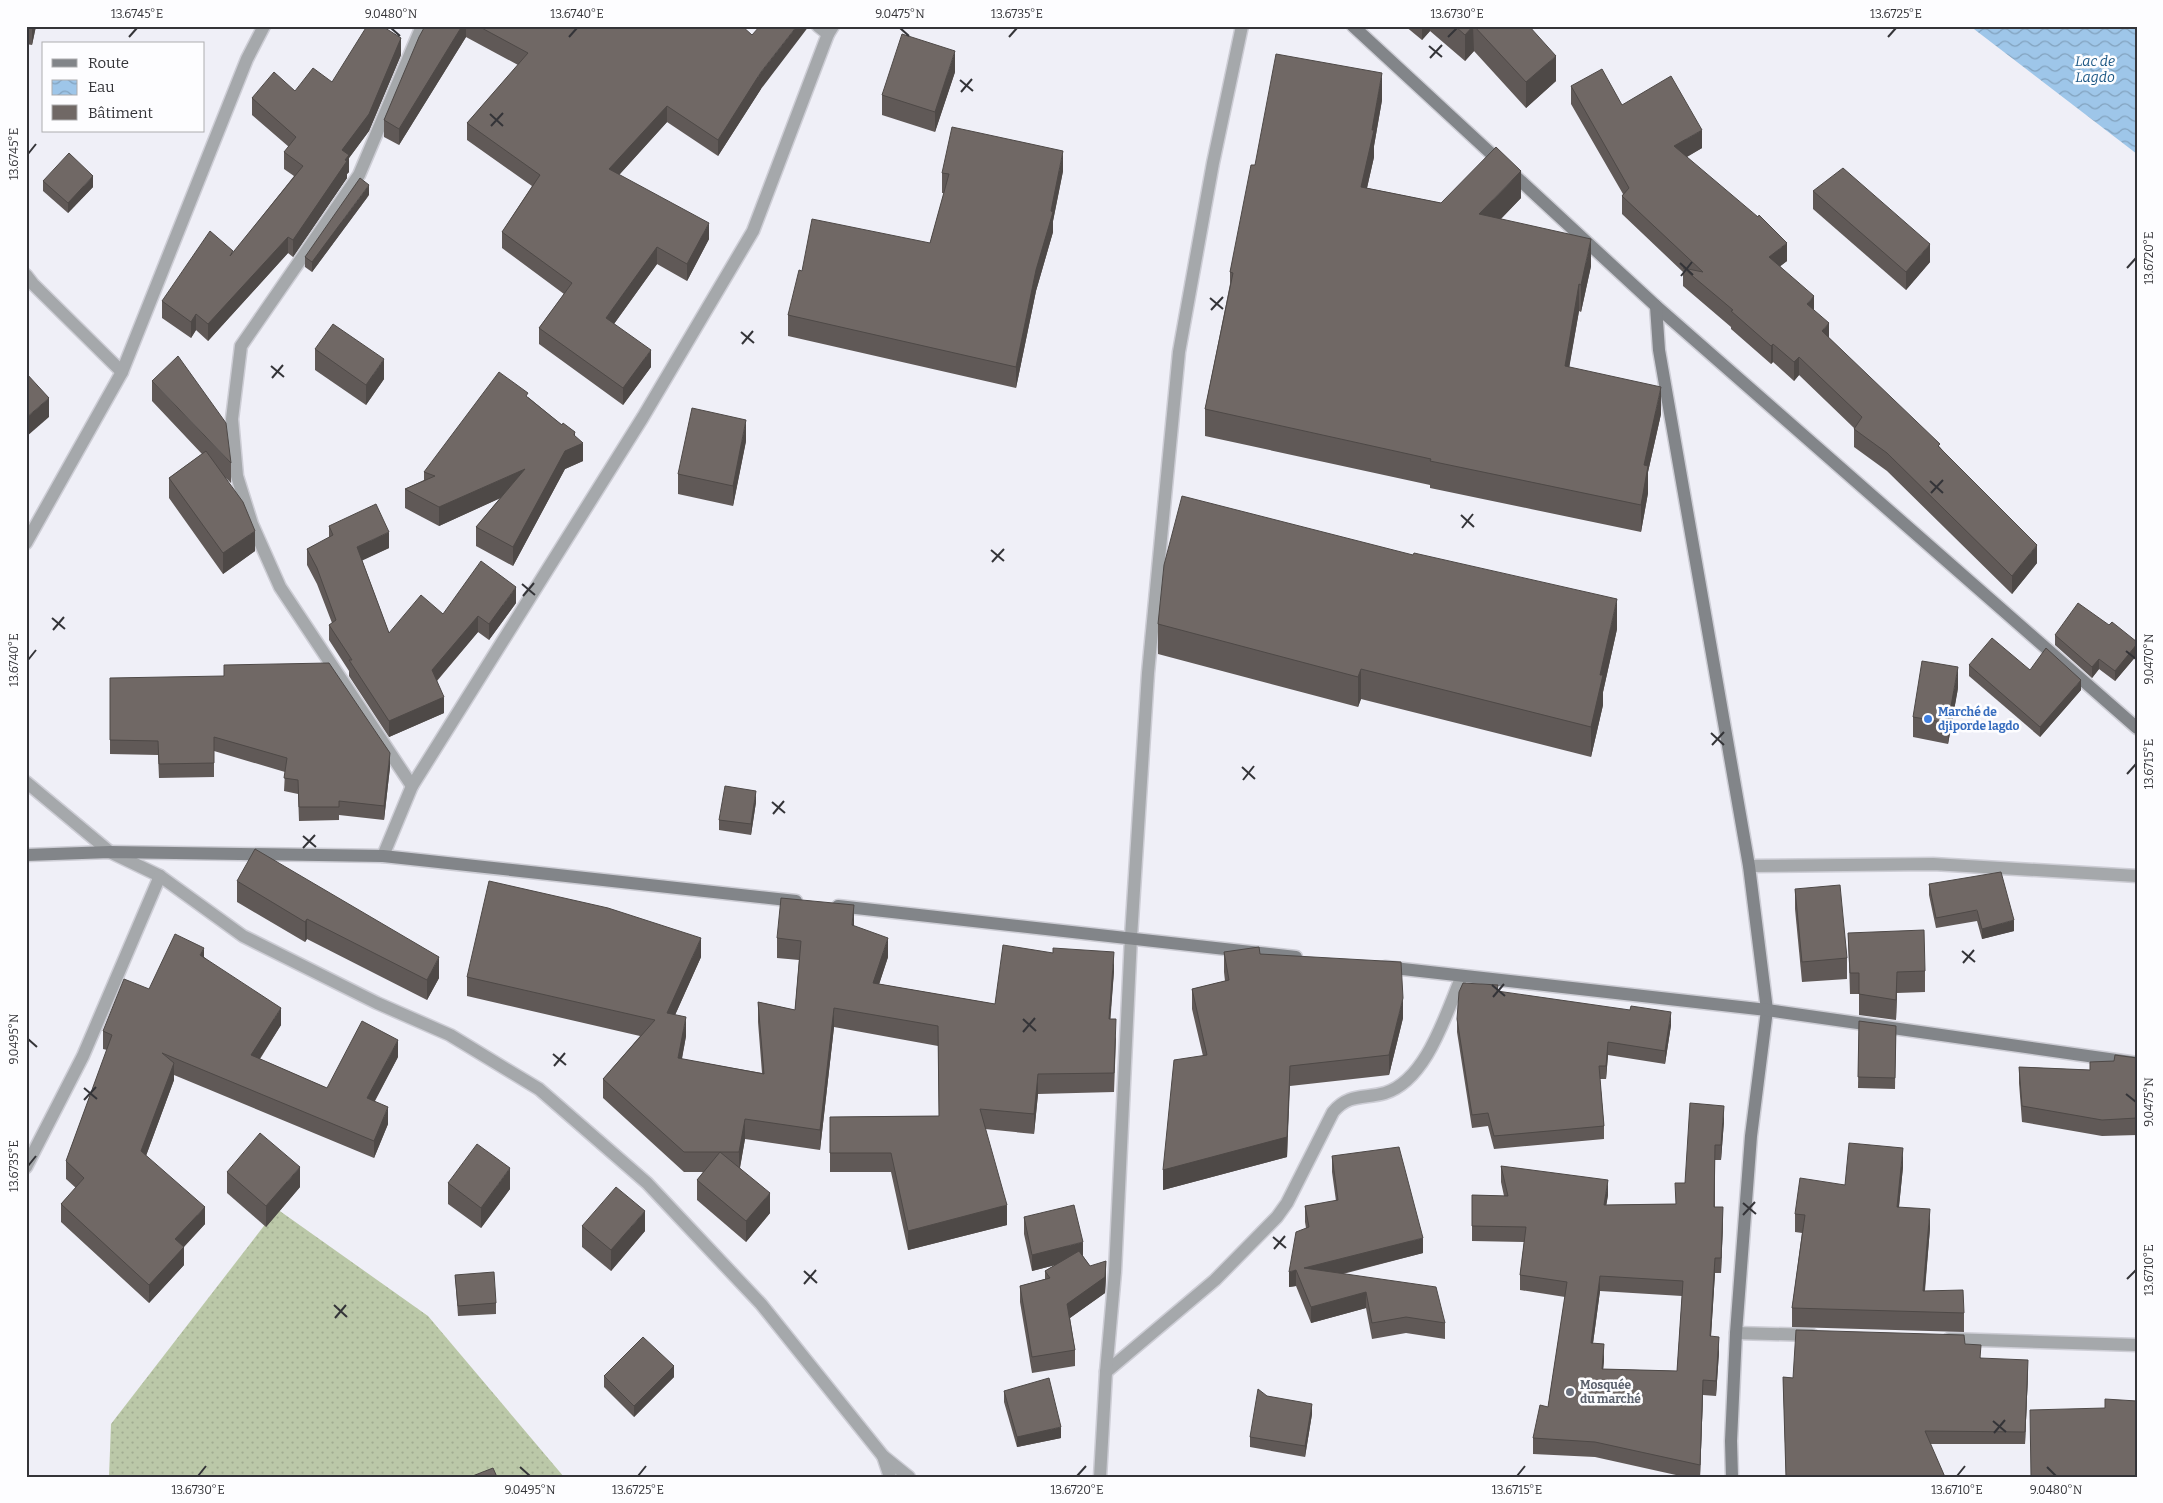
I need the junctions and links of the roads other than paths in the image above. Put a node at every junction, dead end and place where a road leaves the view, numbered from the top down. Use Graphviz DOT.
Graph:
graph roads {
  1 [pos="264,26"];
  2 [pos="422,26"];
  3 [pos="1242,26"];
  4 [pos="1354,26"];
  5 [pos="826,29"];
  6 [pos="26,275"];
  7 [pos="1656,306"];
  8 [pos="122,372"];
  9 [pos="26,543"];
  10 [pos="2137,728"];
  11 [pos="26,782"];
  12 [pos="412,786"];
  13 [pos="110,852"];
  14 [pos="26,855"];
  15 [pos="383,856"];
  16 [pos="1749,866"];
  17 [pos="160,876"];
  18 [pos="2137,876"];
  19 [pos="805,902"];
  20 [pos="824,904"];
  21 [pos="1131,937"];
  22 [pos="1306,958"];
  23 [pos="1374,966"];
  24 [pos="1462,976"];
  25 [pos="1767,1010"];
  26 [pos="2137,1063"];
  27 [pos="26,1167"];
  28 [pos="1736,1333"];
  29 [pos="1824,1335"];
  30 [pos="1932,1339"];
  31 [pos="2137,1345"];
  32 [pos="1106,1372"];
  33 [pos="882,1456"];
  34 [pos="890,1477"];
  35 [pos="909,1477"];
  36 [pos="1100,1477"];
  37 [pos="1732,1477"];
  1 -- 8 [label="street"];
  2 -- 12 [label="street"];
  3 -- 21 [label="street"];
  4 -- 7 [label="street"];
  5 -- 12 [label="street"];
  6 -- 8 [label="street"];
  7 -- 10 [label="street"];
  7 -- 16 [label="street"];
  8 -- 9 [label="street"];
  11 -- 13 [label="street"];
  12 -- 15 [label="street"];
  13 -- 14 [label="street"];
  13 -- 15 [label="street"];
  13 -- 17 [label="street"];
  15 -- 19 [label="street"];
  16 -- 18 [label="street"];
  16 -- 25 [label="street"];
  17 -- 27 [label="street"];
  17 -- 33 [label="street"];
  20 -- 21 [label="street"];
  21 -- 22 [label="street"];
  21 -- 32 [label="street"];
  23 -- 24 [label="street"];
  24 -- 25 [label="street"];
  24 -- 32 [label="street"];
  25 -- 26 [label="street"];
  25 -- 28 [label="street"];
  28 -- 29 [label="street"];
  28 -- 37 [label="street"];
  30 -- 31 [label="street"];
  32 -- 36 [label="street"];
  33 -- 34 [label="street"];
  33 -- 35 [label="street"];
}
